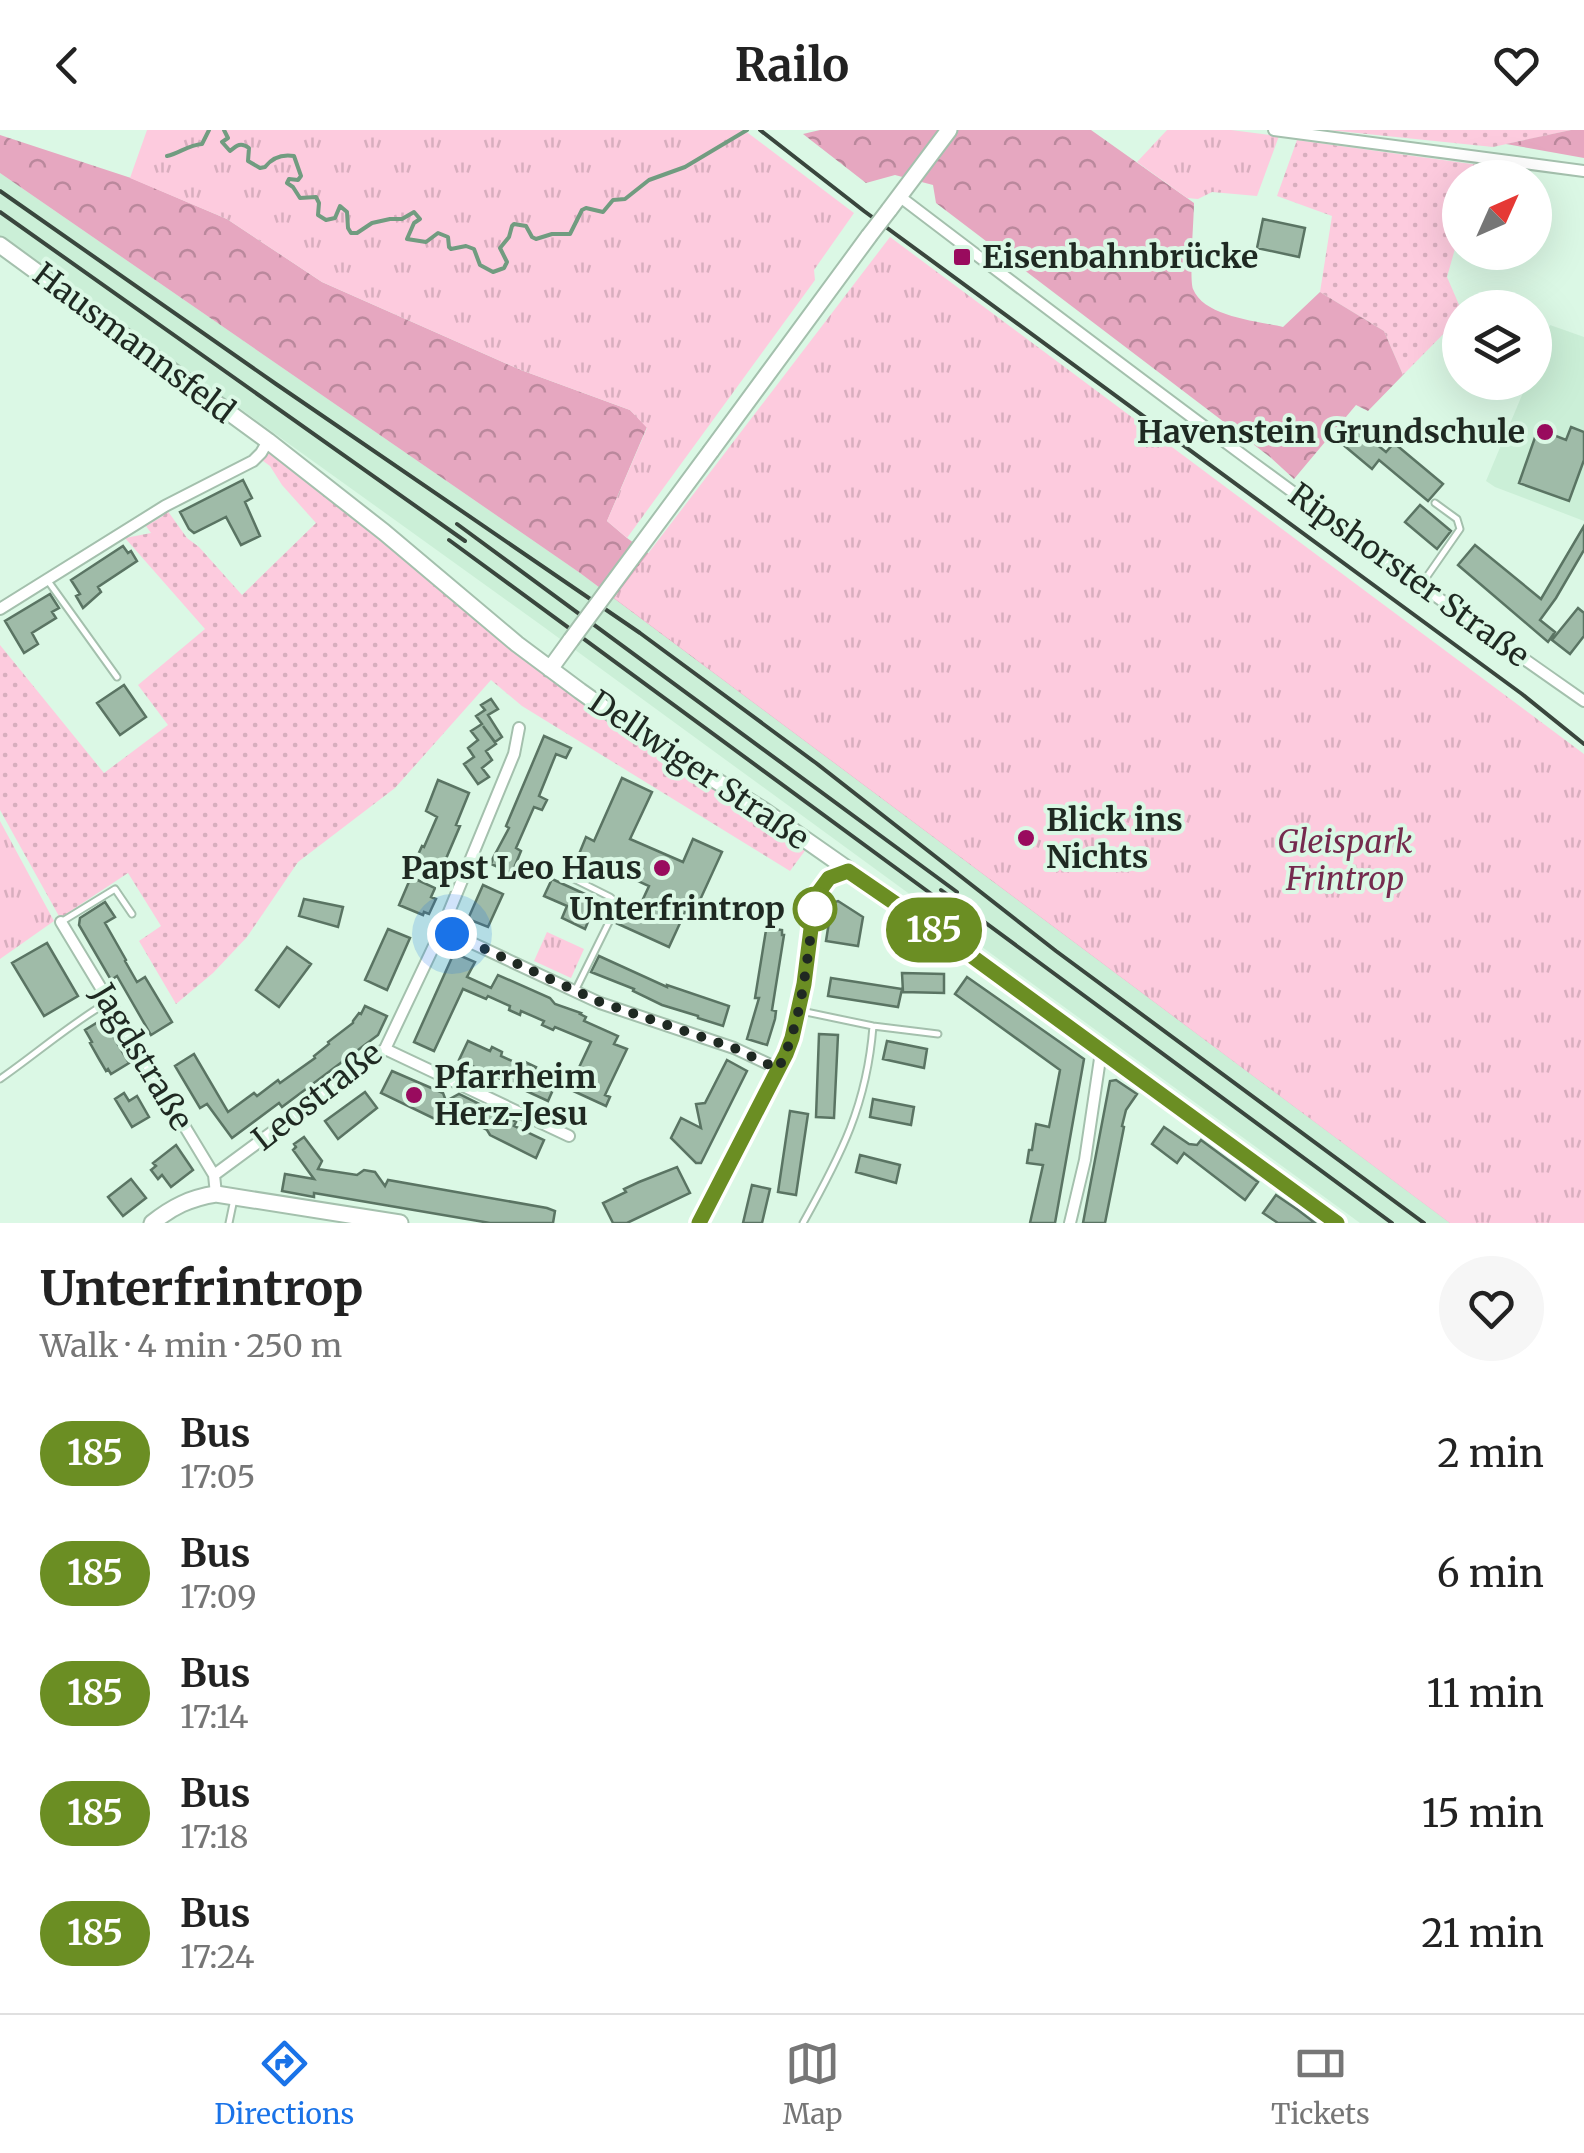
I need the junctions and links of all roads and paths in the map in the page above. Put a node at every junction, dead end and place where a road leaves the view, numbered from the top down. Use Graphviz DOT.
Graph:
graph roads {
  1 [pos="949,130"];
  2 [pos="1274,130"];
  3 [pos="1584,170"];
  4 [pos="899,196"];
  5 [pos="0,244"];
  6 [pos="268,442"];
  7 [pos="1434,502"];
  8 [pos="47,579"];
  9 [pos="1420,585"];
  10 [pos="0,609"];
  11 [pos="550,669"];
  12 [pos="117,676"];
  13 [pos="1583,698"];
  14 [pos="519,728"];
  15 [pos="848,871"];
  16 [pos="572,878"];
  17 [pos="132,914"];
  18 [pos="61,922"];
  19 [pos="442,930"];
  20 [pos="575,991"];
  21 [pos="108,1002"];
  22 [pos="798,1010"];
  23 [pos="873,1026"];
  24 [pos="938,1034"];
  25 [pos="385,1049"];
  26 [pos="1101,1052"];
  27 [pos="778,1069"];
  28 [pos="0,1079"];
  29 [pos="569,1136"];
  30 [pos="214,1175"];
  31 [pos="216,1194"];
  32 [pos="235,1196"];
  33 [pos="158,1221"];
  34 [pos="229,1223"];
  35 [pos="400,1223"];
  36 [pos="699,1223"];
  37 [pos="803,1223"];
  38 [pos="1070,1223"];
  39 [pos="1337,1223"];
  1 -- 4 [label="main road"];
  2 -- 3 [label="street"];
  4 -- 9 [label="street, Ripshorster Straße"];
  4 -- 11 [label="main road, bridge"];
  5 -- 6 [label="main road, Hausmannsfeld"];
  6 -- 8 [label="street"];
  6 -- 11 [label="main road, Dellwiger Straße"];
  7 -- 9 [label="lane"];
  8 -- 10 [label="street"];
  8 -- 12 [label="lane"];
  9 -- 13 [label="street, Ripshorster Straße"];
  11 -- 15 [label="main road, Dellwiger Straße"];
  14 -- 19 [label="street, Leostraße"];
  15 -- 22 [label="main road"];
  15 -- 26 [label="main road, Dellwiger Straße"];
  16 -- 20 [label="lane"];
  17 -- 18 [label="lane"];
  18 -- 21 [label="street, Jagdstraße"];
  19 -- 20 [label="street"];
  19 -- 25 [label="street, Leostraße"];
  20 -- 27 [label="street"];
  21 -- 28 [label="lane"];
  21 -- 30 [label="street, Jagdstraße"];
  22 -- 23 [label="lane"];
  22 -- 27 [label="main road"];
  23 -- 24 [label="lane"];
  23 -- 37 [label="lane"];
  25 -- 29 [label="street"];
  25 -- 30 [label="street, Leostraße"];
  26 -- 38 [label="street"];
  26 -- 39 [label="main road, Dellwiger Straße"];
  27 -- 36 [label="main road"];
  30 -- 31 [label="street, Jagdstraße"];
  31 -- 32 [label="main road"];
  31 -- 33 [label="main road"];
  32 -- 34 [label="lane"];
  32 -- 35 [label="main road"];
}
